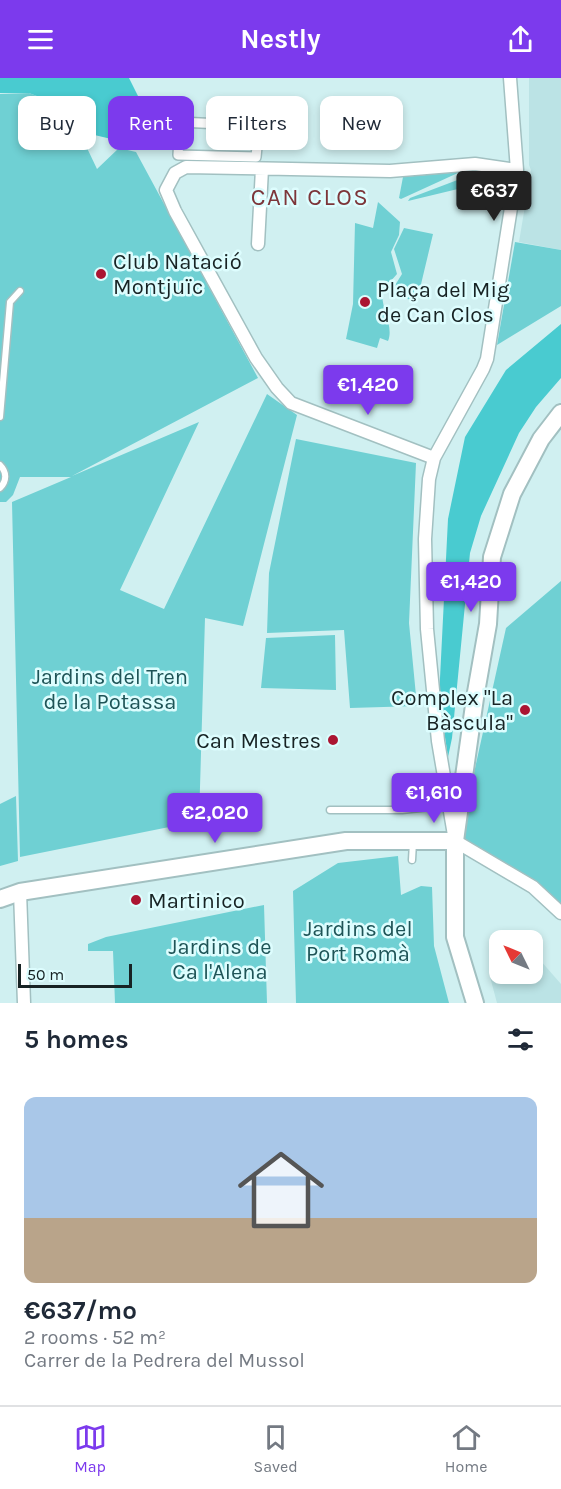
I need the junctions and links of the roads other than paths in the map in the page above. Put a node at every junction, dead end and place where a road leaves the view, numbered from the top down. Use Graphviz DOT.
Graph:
graph roads {
  1 [pos="510,78"];
  2 [pos="178,155"];
  3 [pos="261,169"];
  4 [pos="517,170"];
  5 [pos="258,244"];
  6 [pos="20,291"];
  7 [pos="561,413"];
  8 [pos="0,417"];
  9 [pos="434,458"];
  10 [pos="0,465"];
  11 [pos="0,488"];
  12 [pos="448,805"];
  13 [pos="330,810"];
  14 [pos="412,841"];
  15 [pos="455,841"];
  16 [pos="412,860"];
  17 [pos="20,892"];
  18 [pos="0,899"];
  19 [pos="561,913"];
  20 [pos="24,1003"];
  21 [pos="475,1003"];
  1 -- 4 [label="street"];
  2 -- 2 [label="street"];
  3 -- 4 [label="street"];
  3 -- 5 [label="street"];
  3 -- 9 [label="street"];
  4 -- 9 [label="street"];
  6 -- 8 [label="lane"];
  7 -- 15 [label="street"];
  9 -- 12 [label="street"];
  10 -- 11 [label="lane"];
  12 -- 13 [label="lane"];
  12 -- 15 [label="street"];
  14 -- 15 [label="street"];
  14 -- 16 [label="lane"];
  14 -- 17 [label="street"];
  15 -- 19 [label="street"];
  15 -- 21 [label="street"];
  17 -- 18 [label="street"];
  17 -- 20 [label="street"];
}
